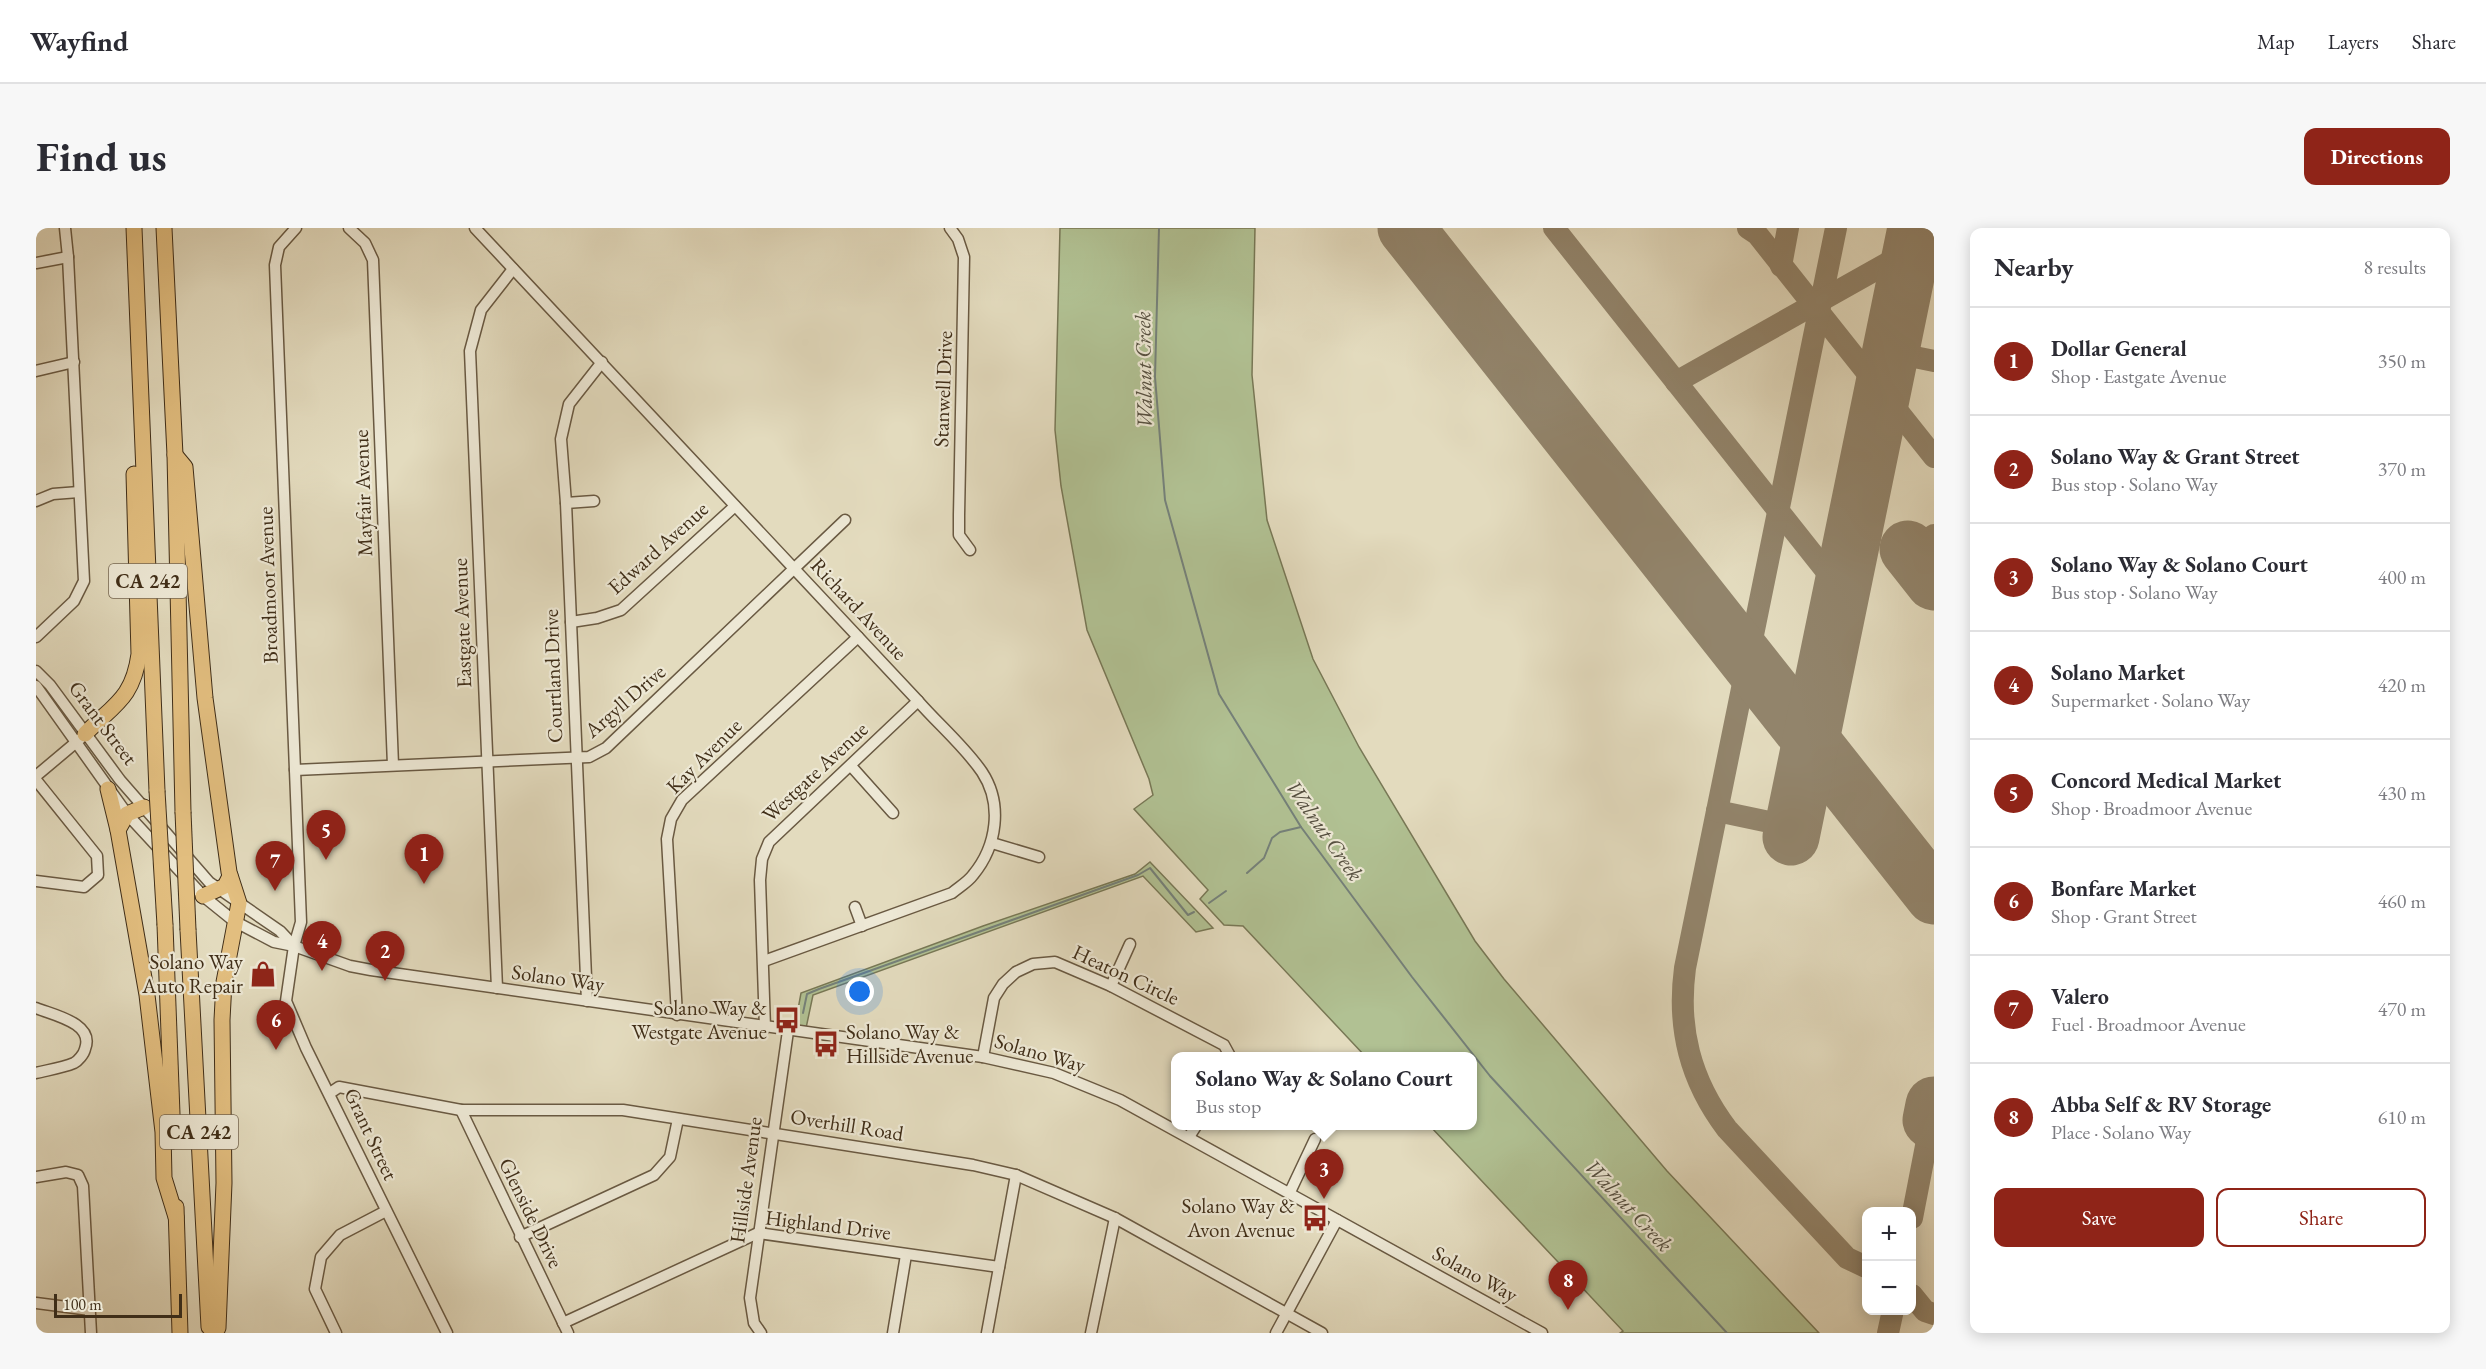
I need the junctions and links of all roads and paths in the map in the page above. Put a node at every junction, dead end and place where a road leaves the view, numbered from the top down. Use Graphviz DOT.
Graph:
graph roads {
  1 [pos="65,228"];
  2 [pos="134,228"];
  3 [pos="164,228"];
  4 [pos="296,228"];
  5 [pos="349,228"];
  6 [pos="475,228"];
  7 [pos="950,228"];
  8 [pos="68,257"];
  9 [pos="36,263"];
  10 [pos="513,269"];
  11 [pos="74,362"];
  12 [pos="602,362"];
  13 [pos="140,370"];
  14 [pos="36,371"];
  15 [pos="175,455"];
  16 [pos="79,492"];
  17 [pos="36,501"];
  18 [pos="594,501"];
  19 [pos="566,503"];
  20 [pos="735,506"];
  21 [pos="845,520"];
  22 [pos="970,550"];
  23 [pos="795,570"];
  24 [pos="571,622"];
  25 [pos="36,637"];
  26 [pos="858,637"];
  27 [pos="36,671"];
  28 [pos="36,686"];
  29 [pos="918,701"];
  30 [pos="80,739"];
  31 [pos="576,759"];
  32 [pos="487,760"];
  33 [pos="393,765"];
  34 [pos="851,766"];
  35 [pos="295,770"];
  36 [pos="36,778"];
  37 [pos="108,789"];
  38 [pos="144,807"];
  39 [pos="893,813"];
  40 [pos="127,814"];
  41 [pos="118,830"];
  42 [pos="992,843"];
  43 [pos="1039,857"];
  44 [pos="230,876"];
  45 [pos="36,881"];
  46 [pos="220,890"];
  47 [pos="203,896"];
  48 [pos="238,903"];
  49 [pos="855,908"];
  50 [pos="234,921"];
  51 [pos="862,926"];
  52 [pos="1130,944"];
  53 [pos="294,945"];
  54 [pos="764,960"];
  55 [pos="1111,986"];
  56 [pos="497,988"];
  57 [pos="587,1001"];
  58 [pos="36,1008"];
  59 [pos="677,1015"];
  60 [pos="765,1028"];
  61 [pos="788,1031"];
  62 [pos="1228,1052"];
  63 [pos="983,1057"];
  64 [pos="36,1073"];
  65 [pos="330,1093"];
  66 [pos="461,1110"];
  67 [pos="678,1119"];
  68 [pos="1171,1127"];
  69 [pos="1177,1130"];
  70 [pos="1194,1130"];
  71 [pos="772,1133"];
  72 [pos="1190,1137"];
  73 [pos="1315,1139"];
  74 [pos="1016,1175"];
  75 [pos="36,1177"];
  76 [pos="1290,1192"];
  77 [pos="386,1211"];
  78 [pos="176,1217"];
  79 [pos="1114,1218"];
  80 [pos="1336,1220"];
  81 [pos="758,1233"];
  82 [pos="520,1238"];
  83 [pos="906,1255"];
  84 [pos="999,1267"];
  85 [pos="36,1303"];
  86 [pos="90,1310"];
  87 [pos="1286,1313"];
  88 [pos="566,1328"];
  89 [pos="91,1333"];
  90 [pos="180,1333"];
  91 [pos="210,1333"];
  92 [pos="215,1333"];
  93 [pos="336,1333"];
  94 [pos="447,1333"];
  95 [pos="761,1333"];
  96 [pos="892,1333"];
  97 [pos="987,1333"];
  98 [pos="1091,1333"];
  99 [pos="1276,1333"];
  100 [pos="1322,1333"];
  101 [pos="1542,1333"];
  1 -- 8 [label="street"];
  2 -- 13 [label="highway, CA 242"];
  3 -- 15 [label="highway, CA 242"];
  4 -- 35 [label="street, Broadmoor Avenue"];
  5 -- 33 [label="street, Mayfair Avenue"];
  6 -- 10 [label="street, Richard Avenue"];
  7 -- 22 [label="street, Stanwell Drive"];
  8 -- 9 [label="street"];
  8 -- 11 [label="street"];
  10 -- 12 [label="street, Richard Avenue"];
  10 -- 32 [label="street, Eastgate Avenue"];
  11 -- 14 [label="street"];
  11 -- 16 [label="street"];
  12 -- 19 [label="street, Courtland Drive"];
  12 -- 20 [label="street, Richard Avenue"];
  13 -- 30 [label="highway"];
  13 -- 78 [label="highway, CA 242, bridge"];
  15 -- 44 [label="highway"];
  15 -- 91 [label="highway, CA 242, bridge"];
  16 -- 17 [label="street"];
  16 -- 25 [label="street"];
  18 -- 19 [label="street"];
  19 -- 24 [label="street, Courtland Drive"];
  20 -- 23 [label="street, Richard Avenue"];
  20 -- 24 [label="street, Edward Avenue"];
  21 -- 23 [label="street, Argyll Drive"];
  23 -- 26 [label="street, Richard Avenue"];
  23 -- 31 [label="street, Argyll Drive"];
  24 -- 31 [label="street, Courtland Drive"];
  26 -- 29 [label="street, Richard Avenue"];
  26 -- 59 [label="street, Kay Avenue"];
  27 -- 30 [label="street, Grant Street"];
  28 -- 30 [label="street, Grant Street"];
  29 -- 34 [label="street, Westgate Avenue"];
  29 -- 42 [label="street, Richard Avenue"];
  30 -- 36 [label="street"];
  30 -- 37 [label="street, Grant Street"];
  30 -- 38 [label="street, Grant Street"];
  31 -- 32 [label="street, Argyll Drive"];
  31 -- 57 [label="street, Courtland Drive"];
  32 -- 33 [label="street, Argyll Drive"];
  32 -- 56 [label="street, Eastgate Avenue"];
  33 -- 35 [label="street, Argyll Drive"];
  34 -- 39 [label="street"];
  34 -- 54 [label="street, Westgate Avenue"];
  35 -- 53 [label="street, Broadmoor Avenue"];
  36 -- 45 [label="street"];
  37 -- 40 [label="street, Grant Street"];
  37 -- 41 [label="highway"];
  38 -- 40 [label="highway"];
  38 -- 46 [label="street, Grant Street"];
  40 -- 41 [label="highway"];
  40 -- 47 [label="street, Grant Street"];
  41 -- 78 [label="highway"];
  42 -- 43 [label="street"];
  42 -- 51 [label="street, Richard Avenue"];
  44 -- 46 [label="highway"];
  44 -- 48 [label="highway"];
  46 -- 47 [label="highway"];
  46 -- 48 [label="street, Grant Street"];
  47 -- 50 [label="street, Grant Street"];
  48 -- 50 [label="highway"];
  48 -- 53 [label="street, Grant Street"];
  49 -- 51 [label="street"];
  50 -- 53 [label="street, Grant Street"];
  50 -- 92 [label="highway"];
  51 -- 54 [label="street, Richard Avenue"];
  52 -- 55 [label="street"];
  53 -- 56 [label="street, Solano Way"];
  53 -- 65 [label="street, Grant Street"];
  54 -- 60 [label="street, Westgate Avenue"];
  55 -- 62 [label="street, Heaton Circle"];
  55 -- 63 [label="street, Heaton Circle"];
  56 -- 57 [label="street, Solano Way"];
  57 -- 59 [label="street, Solano Way"];
  58 -- 64 [label="street"];
  59 -- 60 [label="street, Solano Way"];
  60 -- 61 [label="street, Solano Way"];
  61 -- 63 [label="street, Solano Way"];
  61 -- 71 [label="street, Hillside Avenue"];
  63 -- 68 [label="street, Solano Way"];
  65 -- 66 [label="street, Overhill Road"];
  65 -- 77 [label="street, Grant Street"];
  66 -- 67 [label="street, Overhill Road"];
  66 -- 82 [label="street, Glenside Drive"];
  67 -- 71 [label="street, Overhill Road"];
  67 -- 82 [label="street"];
  69 -- 72 [label="street, Solano Way"];
  70 -- 72 [label="street"];
  71 -- 74 [label="street, Overhill Road"];
  71 -- 81 [label="street, Hillside Avenue"];
  72 -- 76 [label="street, Solano Way"];
  73 -- 76 [label="street"];
  74 -- 79 [label="street, Overhill Road"];
  74 -- 84 [label="street"];
  75 -- 86 [label="street"];
  76 -- 80 [label="street, Solano Way"];
  77 -- 93 [label="street"];
  77 -- 94 [label="street, Grant Street"];
  78 -- 90 [label="highway, CA 242"];
  79 -- 87 [label="street, Overhill Road"];
  79 -- 98 [label="street"];
  80 -- 87 [label="street"];
  80 -- 101 [label="street, Solano Way"];
  81 -- 83 [label="street, Highland Drive"];
  81 -- 88 [label="street, Highland Drive"];
  81 -- 95 [label="street, Hillside Avenue"];
  82 -- 88 [label="street, Glenside Drive"];
  83 -- 84 [label="street, Highland Drive"];
  83 -- 96 [label="street"];
  84 -- 97 [label="street"];
  85 -- 86 [label="street"];
  86 -- 89 [label="street"];
  87 -- 99 [label="street"];
  87 -- 100 [label="street, Overhill Road"];
}
